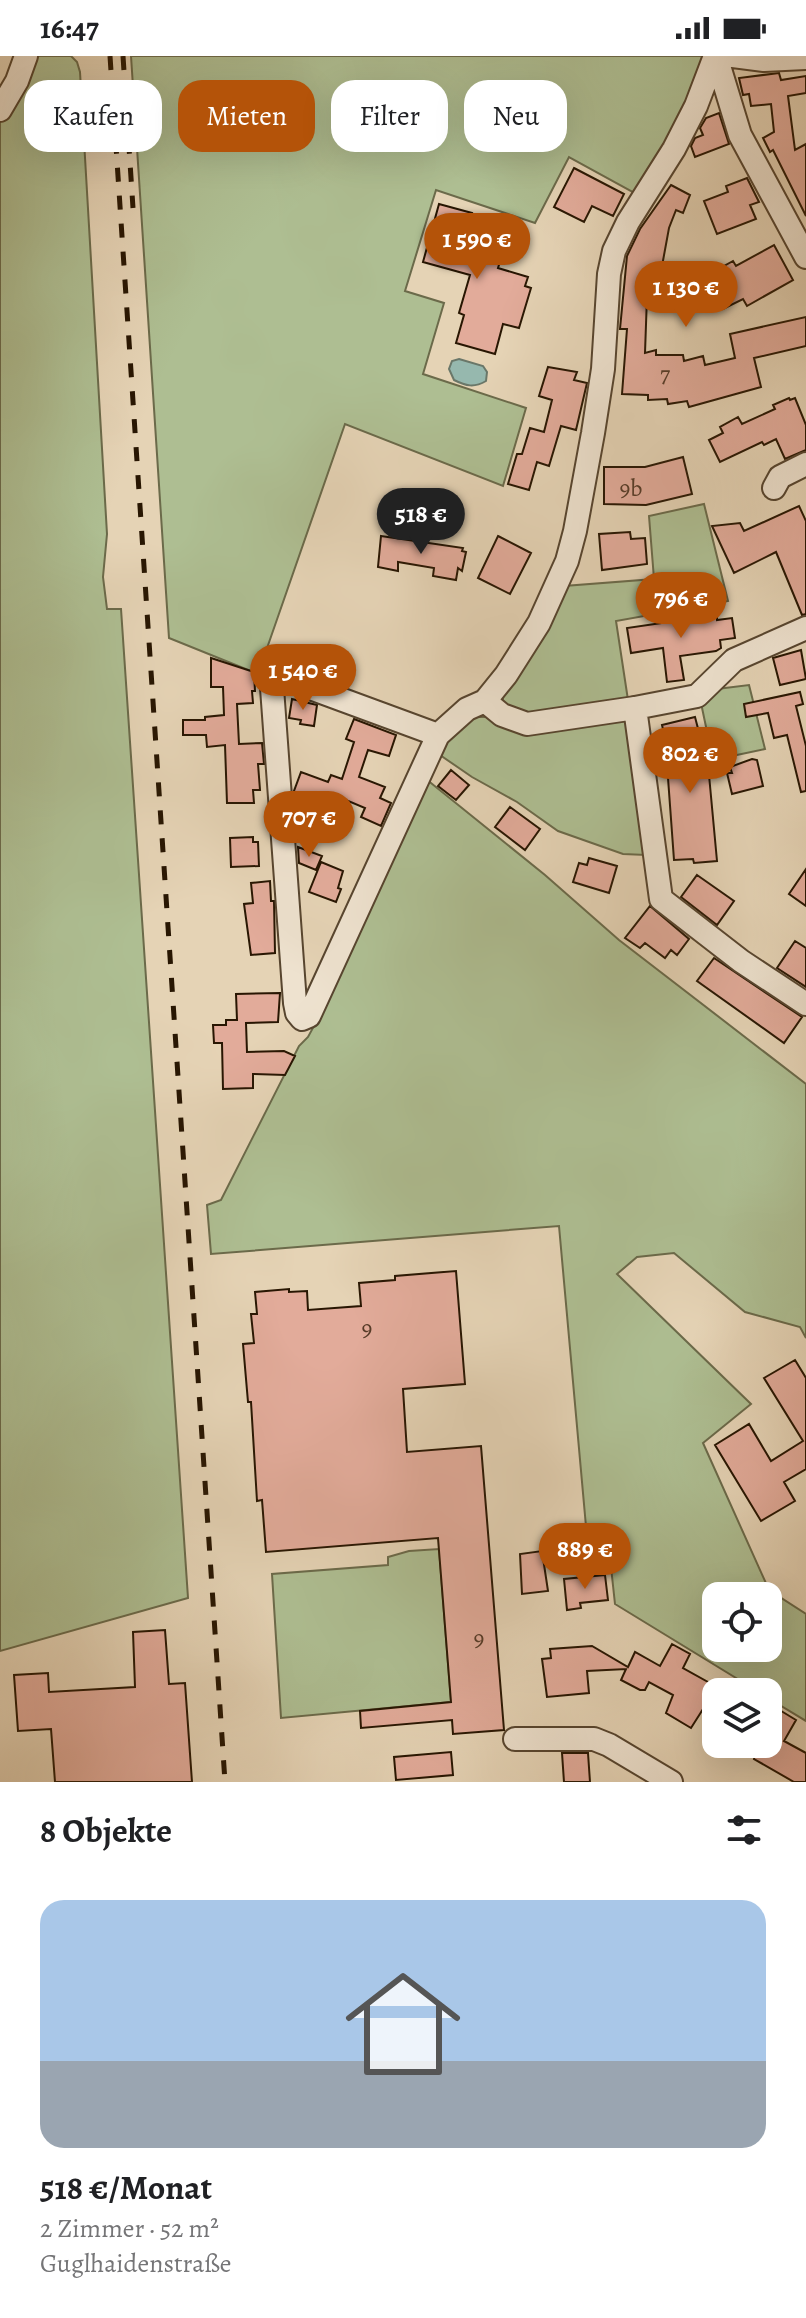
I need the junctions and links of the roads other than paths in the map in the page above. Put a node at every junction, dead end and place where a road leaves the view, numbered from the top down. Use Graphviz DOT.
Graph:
graph roads {
  1 [pos="26,56"];
  2 [pos="716,56"];
  3 [pos="733,56"];
  4 [pos="806,58"];
  5 [pos="0,110"];
  6 [pos="806,257"];
  7 [pos="806,464"];
  8 [pos="774,488"];
  9 [pos="806,628"];
  10 [pos="485,701"];
  11 [pos="635,708"];
  12 [pos="438,735"];
  13 [pos="806,1004"];
  14 [pos="515,1739"];
  15 [pos="671,1782"];
  1 -- 5 [label="street"];
  2 -- 6 [label="street"];
  2 -- 10 [label="street"];
  3 -- 4 [label="street"];
  7 -- 8 [label="street"];
  9 -- 11 [label="street"];
  10 -- 11 [label="street"];
  10 -- 12 [label="street"];
  11 -- 13 [label="street"];
  12 -- 12 [label="street"];
  14 -- 15 [label="street"];
}
